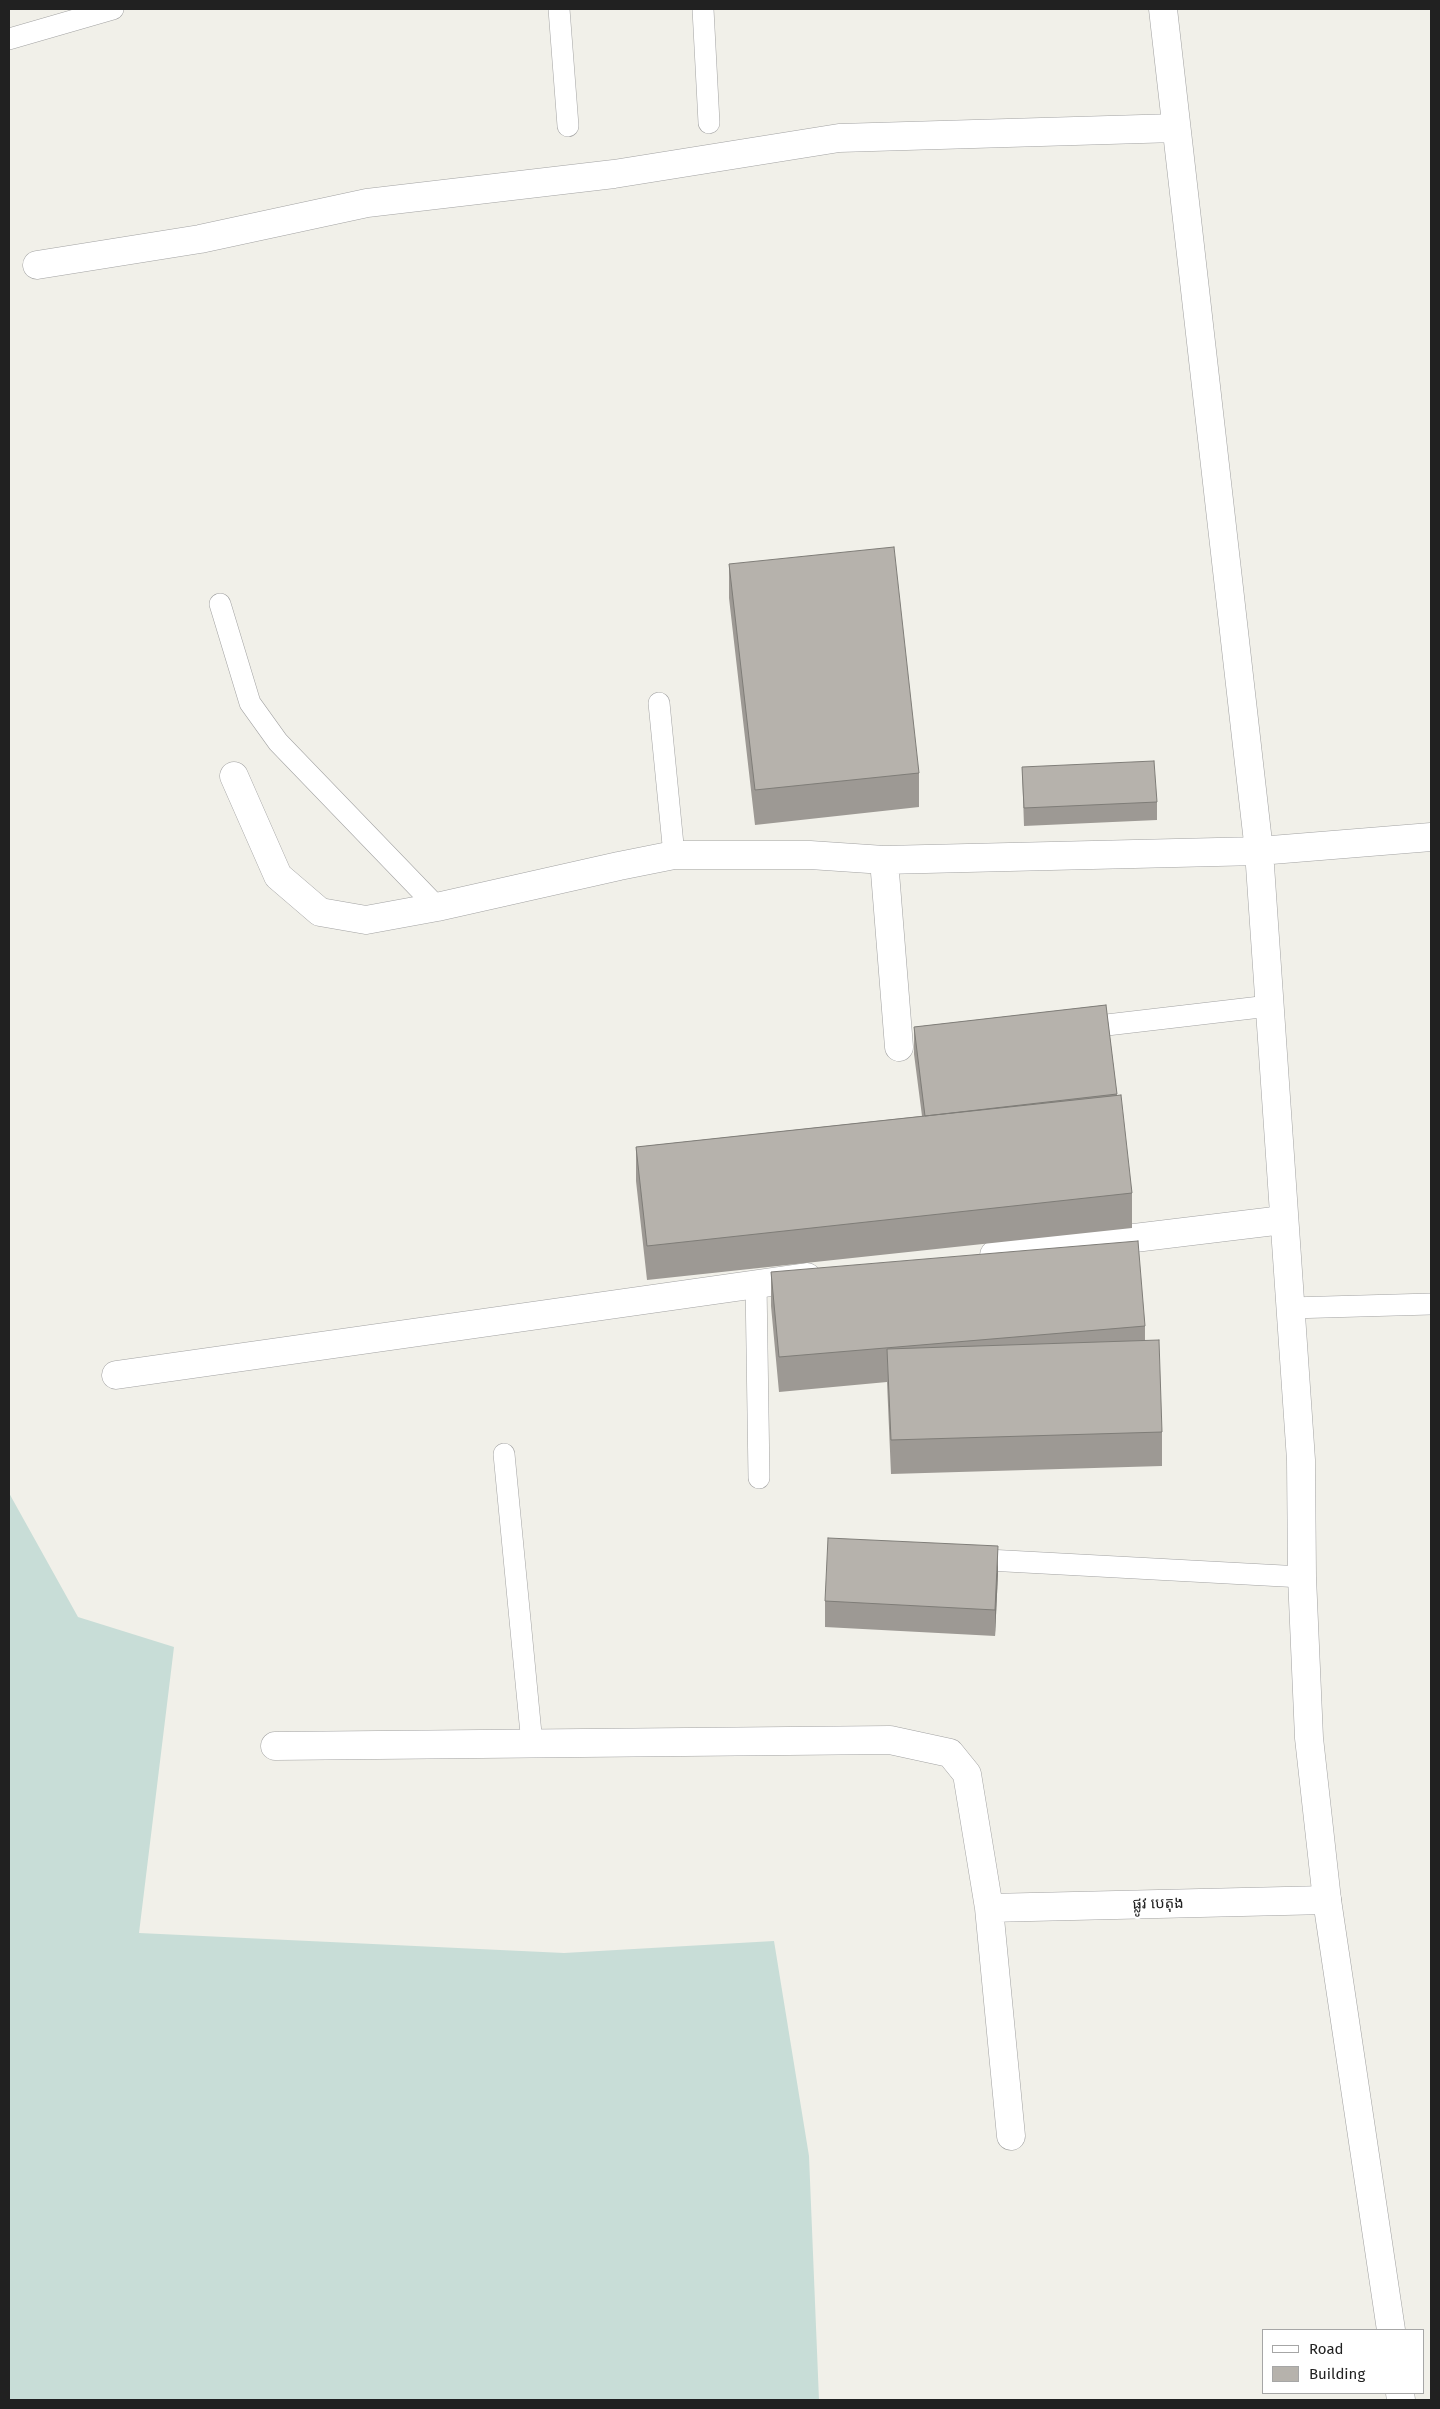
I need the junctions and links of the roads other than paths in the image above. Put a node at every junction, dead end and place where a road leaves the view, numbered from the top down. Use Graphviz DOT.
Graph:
graph roads {
  1 [pos="113,9"];
  2 [pos="559,9"];
  3 [pos="703,9"];
  4 [pos="1163,9"];
  5 [pos="9,39"];
  6 [pos="709,123"];
  7 [pos="568,126"];
  8 [pos="1176,128"];
  9 [pos="37,265"];
  10 [pos="220,604"];
  11 [pos="658,703"];
  12 [pos="234,776"];
  13 [pos="1431,837"];
  14 [pos="1259,851"];
  15 [pos="674,855"];
  16 [pos="884,860"];
  17 [pos="437,908"];
  18 [pos="1269,1006"];
  19 [pos="1062,1030"];
  20 [pos="899,1046"];
  21 [pos="1283,1220"];
  22 [pos="971,1257"];
  23 [pos="834,1274"];
  24 [pos="756,1283"];
  25 [pos="1431,1304"];
  26 [pos="1290,1308"];
  27 [pos="116,1375"];
  28 [pos="504,1454"];
  29 [pos="759,1478"];
  30 [pos="946,1558"];
  31 [pos="1302,1577"];
  32 [pos="532,1744"];
  33 [pos="275,1746"];
  34 [pos="1327,1900"];
  35 [pos="989,1908"];
  36 [pos="1011,2136"];
  37 [pos="1391,2329"];
  1 -- 5 [label="lane"];
  2 -- 7 [label="lane"];
  3 -- 6 [label="lane"];
  4 -- 8 [label="street"];
  8 -- 9 [label="street"];
  8 -- 14 [label="street"];
  10 -- 17 [label="lane"];
  11 -- 15 [label="lane"];
  12 -- 17 [label="street"];
  13 -- 14 [label="street"];
  14 -- 16 [label="street"];
  14 -- 18 [label="street"];
  15 -- 16 [label="street"];
  15 -- 17 [label="street"];
  16 -- 20 [label="street"];
  18 -- 19 [label="lane"];
  18 -- 21 [label="street"];
  21 -- 22 [label="street"];
  21 -- 26 [label="street"];
  23 -- 24 [label="street"];
  24 -- 27 [label="street"];
  24 -- 29 [label="lane"];
  25 -- 26 [label="lane"];
  26 -- 31 [label="street"];
  28 -- 32 [label="lane"];
  30 -- 31 [label="lane"];
  31 -- 34 [label="street"];
  32 -- 33 [label="street"];
  32 -- 35 [label="street"];
  34 -- 35 [label="street, ផ្លូវ បេតុង"];
  34 -- 37 [label="street"];
  35 -- 36 [label="street"];
}
